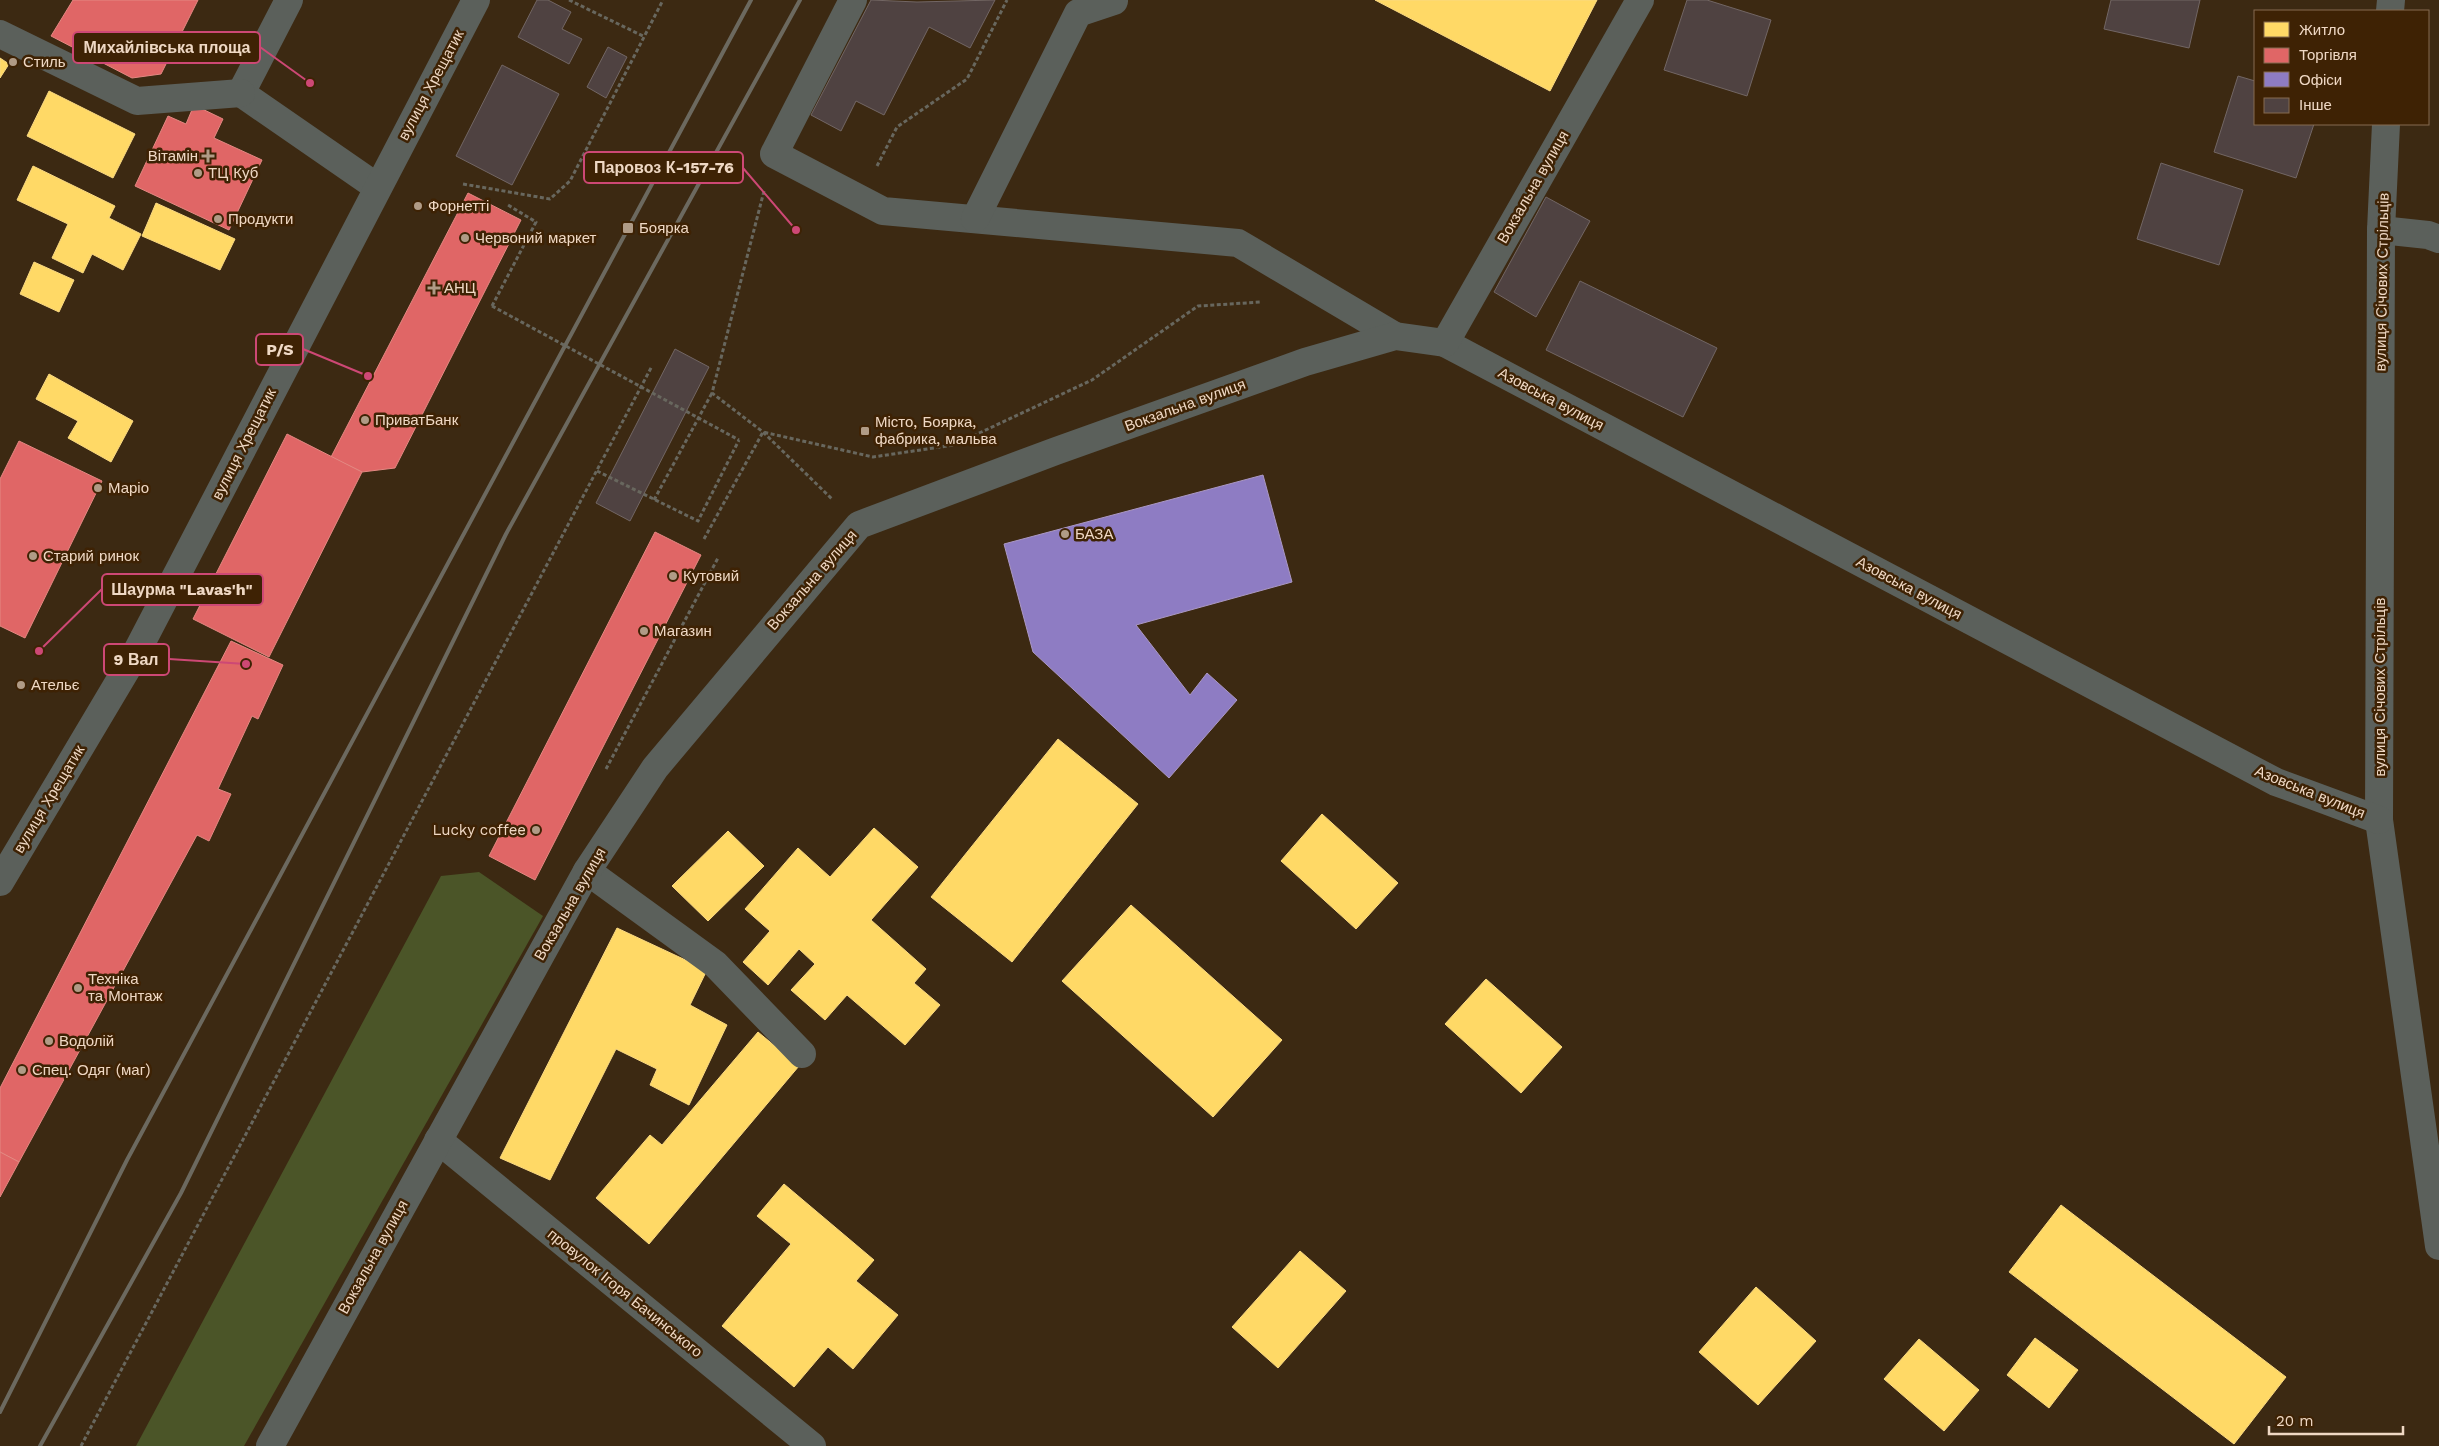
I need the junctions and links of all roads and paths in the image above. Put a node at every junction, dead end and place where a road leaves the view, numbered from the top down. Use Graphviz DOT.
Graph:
graph roads {
  1 [pos="289,0"];
  2 [pos="476,0"];
  3 [pos="569,0"];
  4 [pos="664,0"];
  5 [pos="853,0"];
  6 [pos="1007,0"];
  7 [pos="1640,0"];
  8 [pos="1114,1"];
  9 [pos="0,34"];
  10 [pos="644,37"];
  11 [pos="241,93"];
  12 [pos="2386,125"];
  13 [pos="774,154"];
  14 [pos="463,184"];
  15 [pos="377,188"];
  16 [pos="860,199"];
  17 [pos="508,205"];
  18 [pos="975,220"];
  19 [pos="2381,230"];
  20 [pos="2439,239"];
  21 [pos="1263,302"];
  22 [pos="1395,336"];
  23 [pos="1445,342"];
  24 [pos="652,366"];
  25 [pos="712,393"];
  26 [pos="762,432"];
  27 [pos="597,471"];
  28 [pos="654,500"];
  29 [pos="859,525"];
  30 [pos="704,539"];
  31 [pos="2379,820"];
  32 [pos="587,871"];
  33 [pos="0,882"];
  34 [pos="802,1054"];
  35 [pos="438,1140"];
  36 [pos="2439,1246"];
  37 [pos="81,1446"];
  38 [pos="270,1446"];
  39 [pos="812,1446"];
  1 -- 11 [label="street"];
  2 -- 15 [label="street, вулиця Хрещатик"];
  3 -- 10 [label="path"];
  4 -- 10 [label="path"];
  5 -- 13 [label="street"];
  6 -- 16 [label="path"];
  7 -- 23 [label="street, Вокзальна вулиця"];
  8 -- 18 [label="street"];
  9 -- 11 [label="street"];
  10 -- 14 [label="path"];
  11 -- 15 [label="street"];
  12 -- 19 [label="street, вулиця Січових Стрільців"];
  13 -- 16 [label="street"];
  13 -- 25 [label="path"];
  15 -- 33 [label="street, вулиця Хрещатик"];
  16 -- 18 [label="street"];
  17 -- 28 [label="path, bridge"];
  18 -- 22 [label="street"];
  19 -- 20 [label="street"];
  19 -- 31 [label="street, вулиця Січових Стрільців"];
  21 -- 26 [label="path"];
  22 -- 23 [label="street, Вокзальна вулиця"];
  22 -- 29 [label="street, Вокзальна вулиця"];
  23 -- 31 [label="street, Азовська вулиця"];
  24 -- 27 [label="path"];
  25 -- 26 [label="path"];
  25 -- 28 [label="path"];
  26 -- 29 [label="path"];
  26 -- 30 [label="path"];
  27 -- 28 [label="path"];
  27 -- 37 [label="path"];
  29 -- 32 [label="street, Вокзальна вулиця"];
  31 -- 36 [label="street, вулиця Січових Стрільців"];
  32 -- 34 [label="street"];
  32 -- 35 [label="street, Вокзальна вулиця"];
  35 -- 38 [label="street, Вокзальна вулиця"];
  35 -- 39 [label="street, провулок Ігоря Бачинського"];
}
